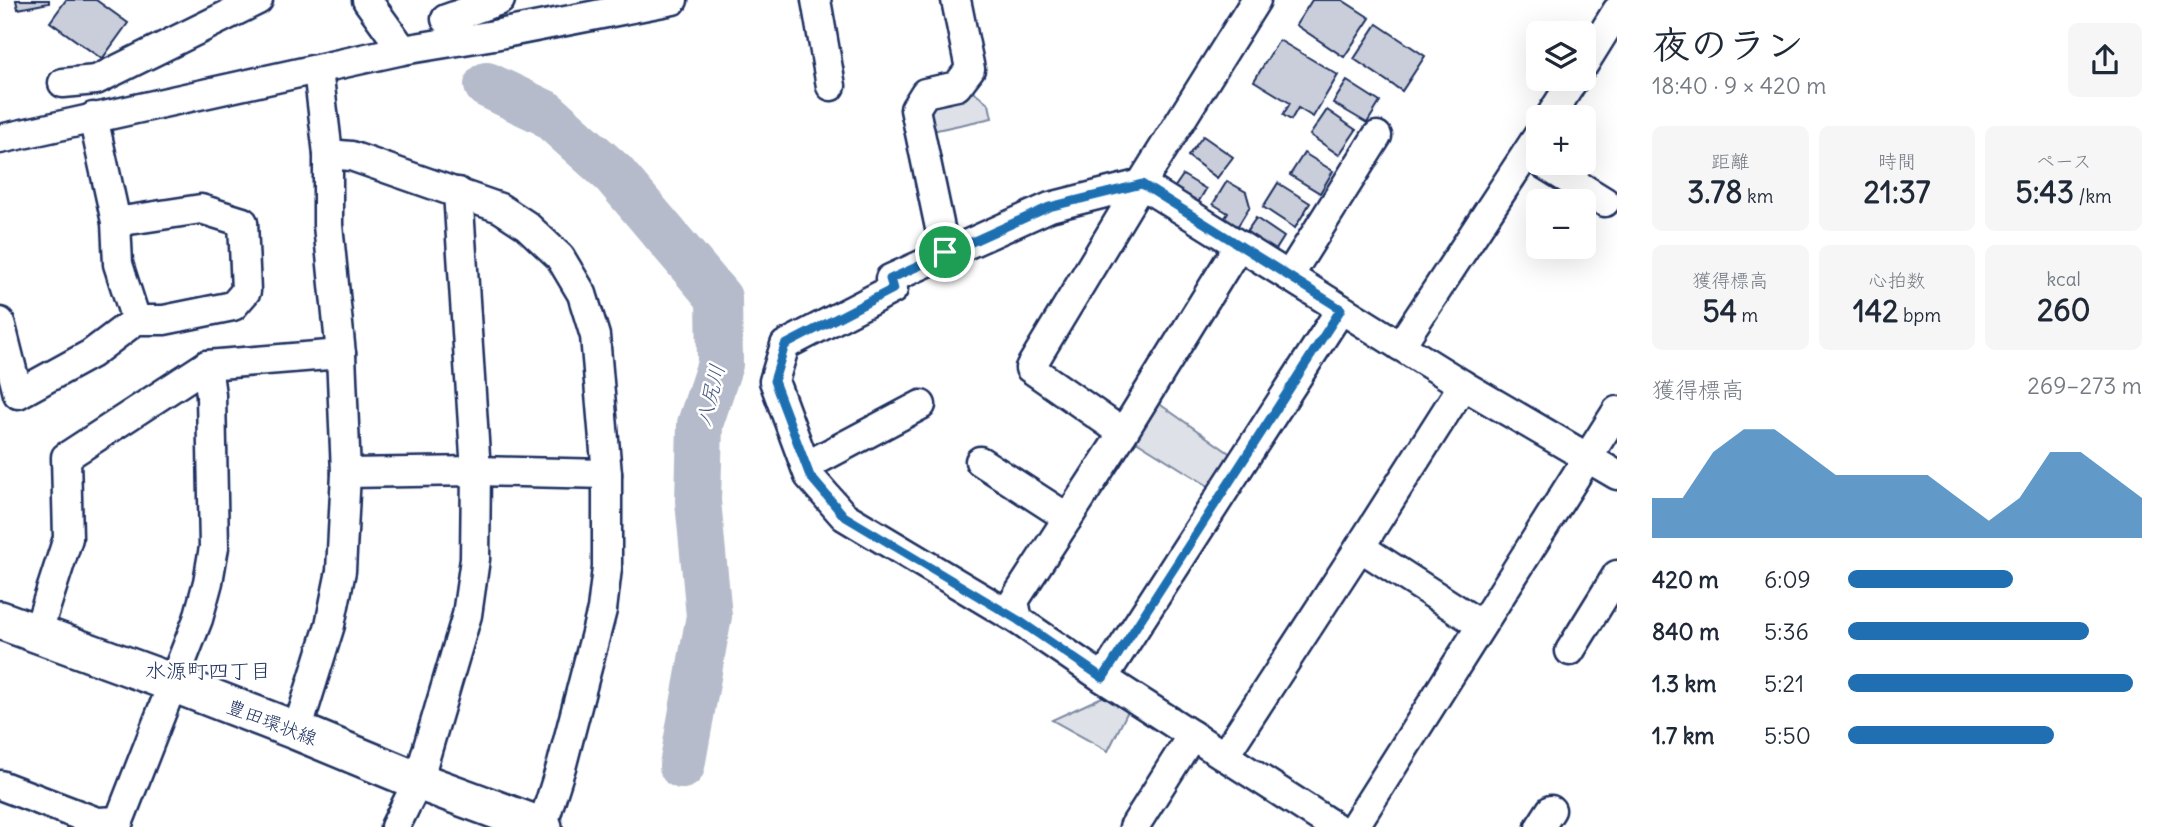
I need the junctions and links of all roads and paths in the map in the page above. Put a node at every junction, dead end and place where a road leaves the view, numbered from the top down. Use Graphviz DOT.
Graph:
graph roads {
  1 [pos="258,0"];
  2 [pos="367,0"];
  3 [pos="500,0"];
  4 [pos="673,0"];
  5 [pos="816,0"];
  6 [pos="956,0"];
  7 [pos="1256,0"];
  8 [pos="1617,11"];
  9 [pos="447,20"];
  10 [pos="1596,45"];
  11 [pos="403,50"];
  12 [pos="318,70"];
  13 [pos="63,83"];
  14 [pos="831,86"];
  15 [pos="93,117"];
  16 [pos="1377,136"];
  17 [pos="0,139"];
  18 [pos="328,154"];
  19 [pos="1526,168"];
  20 [pos="1568,175"];
  21 [pos="1142,184"];
  22 [pos="458,192"];
  23 [pos="1605,202"];
  24 [pos="116,222"];
  25 [pos="1239,245"];
  26 [pos="945,252"];
  27 [pos="1289,276"];
  28 [pos="1341,309"];
  29 [pos="136,320"];
  30 [pos="0,323"];
  31 [pos="1400,346"];
  32 [pos="341,354"];
  33 [pos="207,365"];
  34 [pos="1463,385"];
  35 [pos="921,405"];
  36 [pos="1617,411"];
  37 [pos="1123,433"];
  38 [pos="1587,456"];
  39 [pos="980,461"];
  40 [pos="806,466"];
  41 [pos="476,471"];
  42 [pos="346,473"];
  43 [pos="607,474"];
  44 [pos="1617,475"];
  45 [pos="1068,518"];
  46 [pos="1360,547"];
  47 [pos="1617,575"];
  48 [pos="0,620"];
  49 [pos="1018,620"];
  50 [pos="1481,625"];
  51 [pos="37,634"];
  52 [pos="1570,651"];
  53 [pos="1103,678"];
  54 [pos="173,683"];
  55 [pos="297,731"];
  56 [pos="1192,735"];
  57 [pos="1224,756"];
  58 [pos="418,781"];
  59 [pos="0,785"];
  60 [pos="395,827"];
  61 [pos="542,827"];
  62 [pos="1134,827"];
  63 [pos="1335,827"];
  64 [pos="1354,827"];
  1 -- 13 [label="street"];
  2 -- 11 [label="street"];
  3 -- 9 [label="street"];
  4 -- 9 [label="street"];
  5 -- 14 [label="street"];
  6 -- 26 [label="street"];
  7 -- 21 [label="street"];
  8 -- 10 [label="street"];
  9 -- 11 [label="street"];
  11 -- 12 [label="street"];
  12 -- 15 [label="street"];
  12 -- 18 [label="street"];
  15 -- 17 [label="street"];
  15 -- 24 [label="street"];
  16 -- 27 [label="street"];
  18 -- 22 [label="street"];
  18 -- 32 [label="street"];
  19 -- 31 [label="street"];
  20 -- 23 [label="street"];
  21 -- 25 [label="street"];
  21 -- 26 [label="street"];
  21 -- 37 [label="street"];
  22 -- 41 [label="street"];
  22 -- 43 [label="street"];
  24 -- 29 [label="street"];
  24 -- 29 [label="street"];
  25 -- 27 [label="street"];
  25 -- 37 [label="street"];
  26 -- 40 [label="street"];
  27 -- 28 [label="street"];
  28 -- 31 [label="street"];
  28 -- 53 [label="street"];
  29 -- 30 [label="street"];
  31 -- 34 [label="street"];
  32 -- 33 [label="street"];
  32 -- 42 [label="street"];
  33 -- 51 [label="street"];
  33 -- 54 [label="street"];
  34 -- 38 [label="street"];
  34 -- 46 [label="street"];
  35 -- 40 [label="street"];
  36 -- 38 [label="street"];
  37 -- 45 [label="street"];
  38 -- 44 [label="street"];
  38 -- 50 [label="street"];
  39 -- 45 [label="street"];
  40 -- 49 [label="street"];
  41 -- 42 [label="street"];
  41 -- 43 [label="street"];
  41 -- 58 [label="street"];
  42 -- 55 [label="street"];
  43 -- 61 [label="street"];
  45 -- 49 [label="street"];
  46 -- 50 [label="street"];
  46 -- 57 [label="street"];
  47 -- 52 [label="street"];
  48 -- 51 [label="main road, 豊田環状線"];
  49 -- 53 [label="street"];
  50 -- 64 [label="street"];
  51 -- 54 [label="main road, 豊田環状線"];
  53 -- 56 [label="street"];
  54 -- 55 [label="main road, 豊田環状線"];
  54 -- 59 [label="street"];
  55 -- 58 [label="main road, 豊田環状線"];
  56 -- 57 [label="street"];
  56 -- 62 [label="street"];
  57 -- 63 [label="street"];
  58 -- 60 [label="street"];
  58 -- 61 [label="main road, 豊田環状線"];
}
